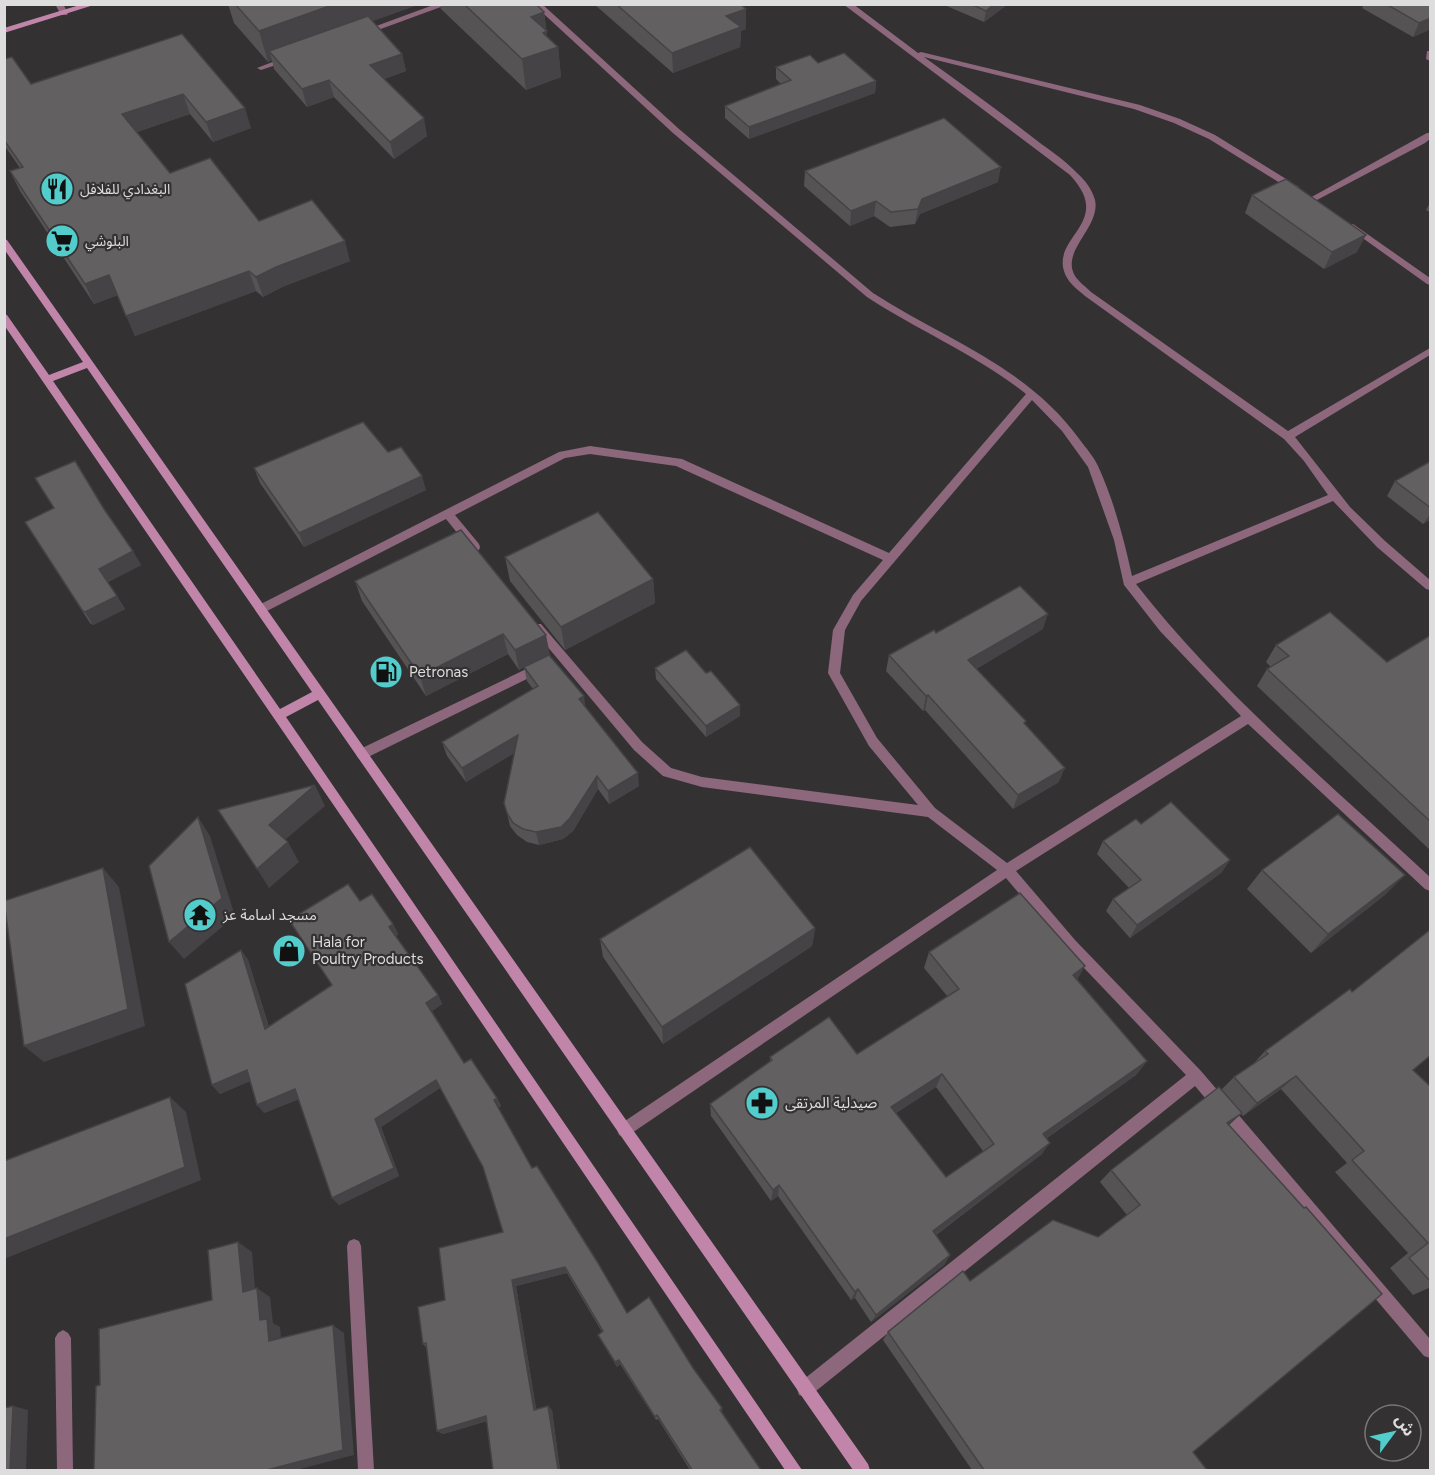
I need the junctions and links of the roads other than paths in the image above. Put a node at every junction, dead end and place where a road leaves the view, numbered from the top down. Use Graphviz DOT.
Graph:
graph roads {
  1 [pos="59,4"];
  2 [pos="93,4"];
  3 [pos="445,4"];
  4 [pos="537,4"];
  5 [pos="847,4"];
  6 [pos="64,13"];
  7 [pos="4,31"];
  8 [pos="358,34"];
  9 [pos="914,52"];
  10 [pos="1431,53"];
  11 [pos="293,57"];
  12 [pos="1431,59"];
  13 [pos="261,68"];
  14 [pos="1431,135"];
  15 [pos="1312,199"];
  16 [pos="1321,205"];
  17 [pos="1348,224"];
  18 [pos="4,242"];
  19 [pos="1431,282"];
  20 [pos="4,317"];
  21 [pos="1431,351"];
  22 [pos="88,364"];
  23 [pos="48,379"];
  24 [pos="1032,394"];
  25 [pos="1288,436"];
  26 [pos="1335,496"];
  27 [pos="449,515"];
  28 [pos="484,559"];
  29 [pos="892,559"];
  30 [pos="1128,582"];
  31 [pos="1431,586"];
  32 [pos="261,609"];
  33 [pos="533,621"];
  34 [pos="561,657"];
  35 [pos="319,694"];
  36 [pos="279,715"];
  37 [pos="1248,717"];
  38 [pos="362,754"];
  39 [pos="932,812"];
  40 [pos="1007,870"];
  41 [pos="1431,885"];
  42 [pos="1196,1076"];
  43 [pos="624,1130"];
  44 [pos="354,1246"];
  45 [pos="63,1338"];
  46 [pos="1431,1350"];
  47 [pos="805,1389"];
  48 [pos="64,1470"];
  49 [pos="366,1470"];
  50 [pos="794,1470"];
  51 [pos="862,1470"];
  1 -- 6 [label="street"];
  2 -- 6 [label="main road"];
  3 -- 8 [label="street"];
  4 -- 24 [label="street"];
  5 -- 9 [label="street"];
  6 -- 7 [label="main road"];
  9 -- 15 [label="street"];
  9 -- 25 [label="street"];
  10 -- 12 [label="street"];
  11 -- 13 [label="street"];
  14 -- 15 [label="street"];
  15 -- 16 [label="street"];
  17 -- 19 [label="street"];
  18 -- 22 [label="main road"];
  20 -- 23 [label="main road"];
  21 -- 25 [label="street"];
  22 -- 23 [label="main road"];
  22 -- 32 [label="main road"];
  23 -- 36 [label="main road"];
  24 -- 29 [label="street"];
  24 -- 30 [label="street"];
  25 -- 26 [label="street"];
  26 -- 30 [label="street"];
  26 -- 31 [label="street"];
  27 -- 28 [label="street"];
  27 -- 29 [label="street"];
  27 -- 32 [label="street"];
  29 -- 39 [label="street"];
  30 -- 37 [label="street"];
  32 -- 35 [label="main road"];
  33 -- 34 [label="street"];
  34 -- 38 [label="street"];
  34 -- 39 [label="street"];
  35 -- 36 [label="main road"];
  35 -- 38 [label="main road"];
  36 -- 50 [label="main road"];
  37 -- 40 [label="street"];
  37 -- 41 [label="street"];
  38 -- 43 [label="main road"];
  39 -- 40 [label="street"];
  40 -- 42 [label="street"];
  40 -- 43 [label="street"];
  42 -- 46 [label="street"];
  42 -- 47 [label="street"];
  43 -- 47 [label="main road"];
  44 -- 49 [label="street"];
  45 -- 48 [label="street"];
  47 -- 51 [label="main road"];
}
